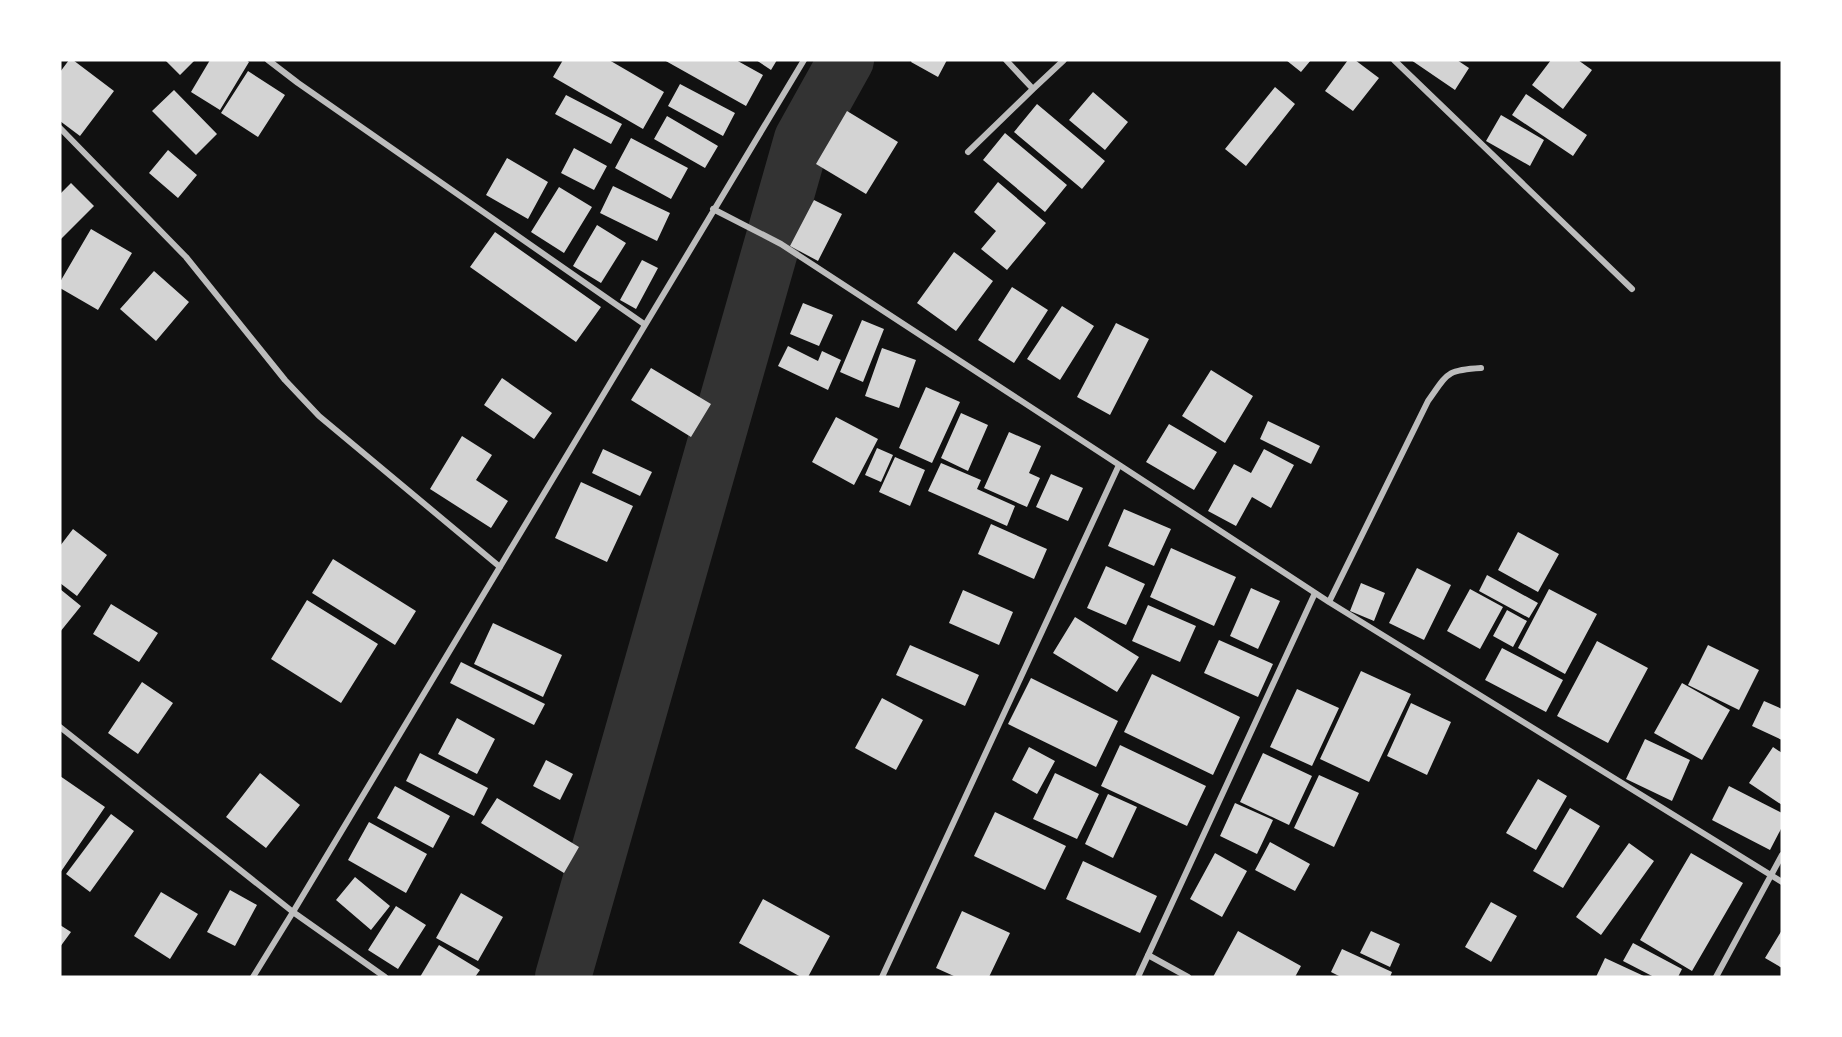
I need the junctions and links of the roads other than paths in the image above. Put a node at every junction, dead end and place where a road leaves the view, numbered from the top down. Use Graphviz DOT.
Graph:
graph roads {
  1 [pos="268,60"];
  2 [pos="804,60"];
  3 [pos="1006,60"];
  4 [pos="1064,60"];
  5 [pos="1394,60"];
  6 [pos="1033,89"];
  7 [pos="60,128"];
  8 [pos="968,152"];
  9 [pos="713,209"];
  10 [pos="1632,290"];
  11 [pos="644,324"];
  12 [pos="1481,368"];
  13 [pos="1119,465"];
  14 [pos="500,567"];
  15 [pos="1315,593"];
  16 [pos="1329,602"];
  17 [pos="60,727"];
  18 [pos="1782,855"];
  19 [pos="1770,874"];
  20 [pos="1782,882"];
  21 [pos="293,912"];
  22 [pos="1148,955"];
  23 [pos="253,977"];
  24 [pos="385,977"];
  25 [pos="882,977"];
  26 [pos="1138,977"];
  27 [pos="1188,977"];
  28 [pos="1716,977"];
  1 -- 11 [label="street"];
  2 -- 9 [label="street"];
  3 -- 6 [label="street"];
  4 -- 6 [label="street"];
  5 -- 10 [label="street"];
  6 -- 8 [label="street"];
  7 -- 14 [label="street"];
  9 -- 11 [label="street"];
  9 -- 13 [label="street"];
  11 -- 14 [label="street"];
  12 -- 16 [label="street"];
  13 -- 15 [label="street"];
  13 -- 25 [label="street"];
  14 -- 21 [label="street"];
  15 -- 16 [label="street"];
  15 -- 22 [label="street"];
  16 -- 19 [label="street"];
  17 -- 21 [label="street"];
  18 -- 19 [label="street"];
  19 -- 20 [label="street"];
  19 -- 28 [label="street"];
  21 -- 23 [label="street"];
  21 -- 24 [label="street"];
  22 -- 26 [label="street"];
  22 -- 27 [label="street"];
}
